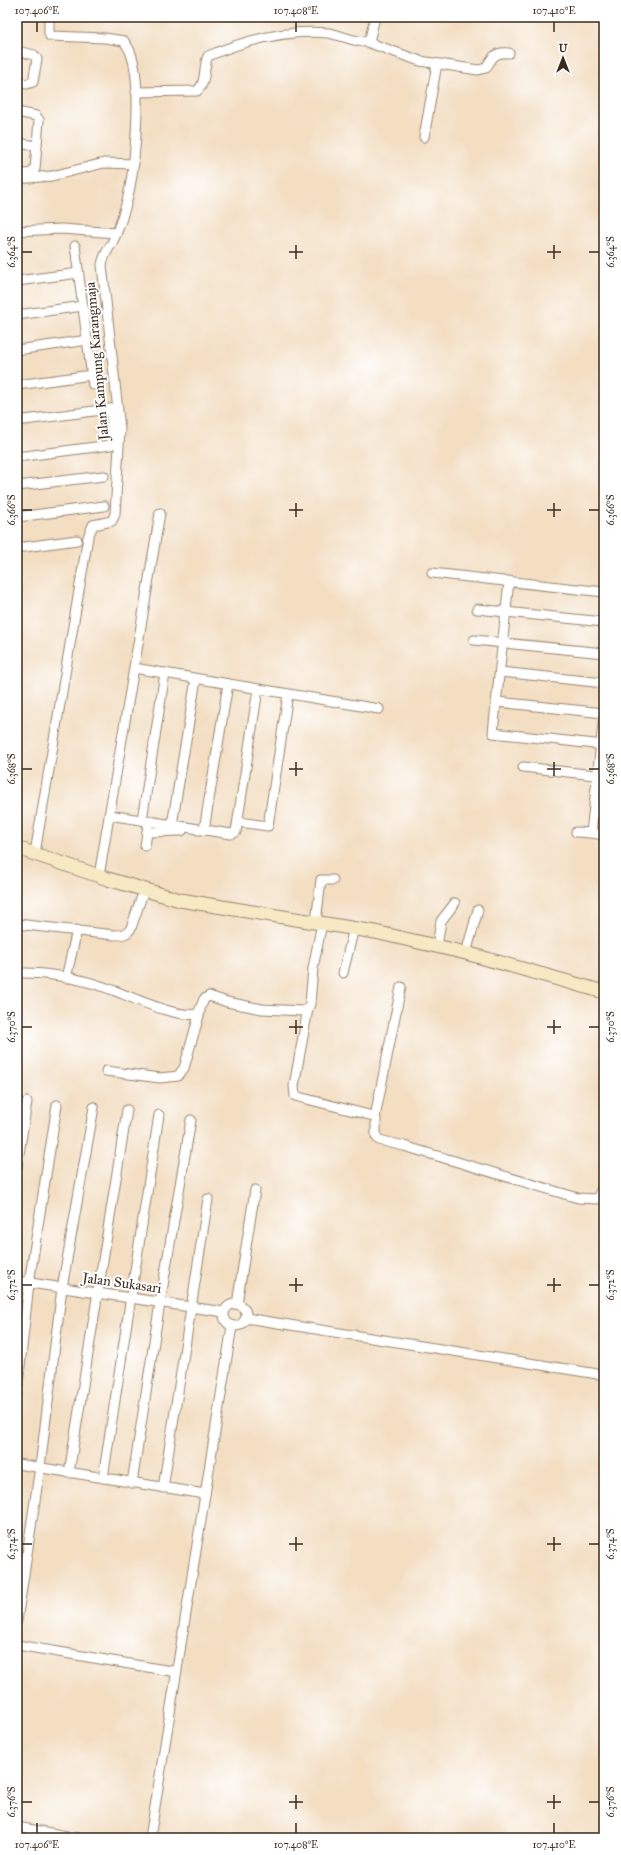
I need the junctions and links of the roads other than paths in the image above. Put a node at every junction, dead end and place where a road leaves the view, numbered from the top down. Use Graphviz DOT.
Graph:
graph roads {
  1 [pos="49,17"];
  2 [pos="375,17"];
  3 [pos="367,42"];
  4 [pos="17,52"];
  5 [pos="509,53"];
  6 [pos="437,64"];
  7 [pos="17,82"];
  8 [pos="136,92"];
  9 [pos="17,112"];
  10 [pos="424,137"];
  11 [pos="17,143"];
  12 [pos="37,146"];
  13 [pos="134,164"];
  14 [pos="17,173"];
  15 [pos="17,179"];
  16 [pos="17,231"];
  17 [pos="116,233"];
  18 [pos="75,246"];
  19 [pos="79,273"];
  20 [pos="17,281"];
  21 [pos="83,306"];
  22 [pos="17,315"];
  23 [pos="88,340"];
  24 [pos="17,350"];
  25 [pos="92,375"];
  26 [pos="93,385"];
  27 [pos="17,386"];
  28 [pos="114,409"];
  29 [pos="17,421"];
  30 [pos="17,457"];
  31 [pos="104,476"];
  32 [pos="17,486"];
  33 [pos="104,506"];
  34 [pos="160,513"];
  35 [pos="17,517"];
  36 [pos="77,540"];
  37 [pos="17,548"];
  38 [pos="432,573"];
  39 [pos="509,581"];
  40 [pos="604,592"];
  41 [pos="477,609"];
  42 [pos="506,612"];
  43 [pos="604,622"];
  44 [pos="474,640"];
  45 [pos="503,643"];
  46 [pos="604,653"];
  47 [pos="134,668"];
  48 [pos="500,672"];
  49 [pos="165,673"];
  50 [pos="196,679"];
  51 [pos="604,683"];
  52 [pos="228,684"];
  53 [pos="258,689"];
  54 [pos="288,694"];
  55 [pos="496,702"];
  56 [pos="379,709"];
  57 [pos="604,714"];
  58 [pos="602,745"];
  59 [pos="523,767"];
  60 [pos="601,776"];
  61 [pos="594,804"];
  62 [pos="604,805"];
  63 [pos="109,815"];
  64 [pos="145,821"];
  65 [pos="238,822"];
  66 [pos="172,825"];
  67 [pos="204,830"];
  68 [pos="147,832"];
  69 [pos="576,832"];
  70 [pos="591,833"];
  71 [pos="604,835"];
  72 [pos="145,846"];
  73 [pos="17,848"];
  74 [pos="35,853"];
  75 [pos="99,876"];
  76 [pos="333,880"];
  77 [pos="144,890"];
  78 [pos="455,903"];
  79 [pos="478,910"];
  80 [pos="319,922"];
  81 [pos="17,924"];
  82 [pos="354,928"];
  83 [pos="77,930"];
  84 [pos="437,946"];
  85 [pos="466,952"];
  86 [pos="17,973"];
  87 [pos="343,973"];
  88 [pos="66,978"];
  89 [pos="401,987"];
  90 [pos="604,992"];
  91 [pos="308,1009"];
  92 [pos="200,1012"];
  93 [pos="106,1071"];
  94 [pos="27,1102"];
  95 [pos="57,1106"];
  96 [pos="94,1107"];
  97 [pos="127,1110"];
  98 [pos="159,1115"];
  99 [pos="375,1117"];
  100 [pos="191,1120"];
  101 [pos="17,1167"];
  102 [pos="604,1184"];
  103 [pos="255,1190"];
  104 [pos="208,1199"];
  105 [pos="17,1281"];
  106 [pos="30,1283"];
  107 [pos="62,1288"];
  108 [pos="99,1293"];
  109 [pos="129,1298"];
  110 [pos="160,1303"];
  111 [pos="237,1304"];
  112 [pos="191,1307"];
  113 [pos="224,1312"];
  114 [pos="246,1318"];
  115 [pos="232,1326"];
  116 [pos="604,1375"];
  117 [pos="17,1394"];
  118 [pos="17,1464"];
  119 [pos="40,1467"];
  120 [pos="69,1473"];
  121 [pos="103,1478"];
  122 [pos="132,1483"];
  123 [pos="163,1488"];
  124 [pos="205,1494"];
  125 [pos="17,1621"];
  126 [pos="17,1645"];
  127 [pos="177,1672"];
  128 [pos="17,1827"];
  129 [pos="78,1838"];
  130 [pos="150,1838"];
  1 -- 8 [label="street, Jalan Kampung Karangmaja"];
  2 -- 3 [label="street"];
  3 -- 6 [label="street"];
  3 -- 8 [label="street"];
  4 -- 7 [label="street"];
  5 -- 6 [label="street"];
  6 -- 10 [label="street"];
  8 -- 13 [label="street, Jalan Kampung Karangmaja"];
  9 -- 12 [label="street"];
  11 -- 12 [label="street"];
  12 -- 14 [label="street"];
  13 -- 15 [label="street"];
  13 -- 17 [label="street, Jalan Kampung Karangmaja"];
  16 -- 17 [label="street"];
  17 -- 28 [label="street, Jalan Kampung Karangmaja"];
  18 -- 19 [label="street"];
  19 -- 20 [label="street"];
  19 -- 21 [label="street"];
  21 -- 22 [label="street"];
  21 -- 23 [label="street"];
  23 -- 24 [label="street"];
  23 -- 25 [label="street"];
  25 -- 26 [label="street"];
  25 -- 27 [label="street"];
  28 -- 29 [label="street"];
  28 -- 30 [label="street"];
  28 -- 74 [label="street, Jalan Kampung Karangmaja"];
  31 -- 32 [label="street"];
  33 -- 35 [label="street"];
  34 -- 47 [label="street"];
  36 -- 37 [label="street"];
  38 -- 39 [label="street"];
  39 -- 40 [label="street"];
  39 -- 42 [label="street"];
  41 -- 42 [label="street"];
  42 -- 43 [label="street"];
  42 -- 45 [label="street"];
  44 -- 45 [label="street"];
  45 -- 46 [label="street"];
  45 -- 48 [label="street"];
  47 -- 49 [label="street"];
  47 -- 63 [label="street"];
  48 -- 51 [label="street"];
  48 -- 55 [label="street"];
  49 -- 50 [label="street"];
  49 -- 64 [label="street"];
  50 -- 52 [label="street"];
  50 -- 66 [label="street"];
  52 -- 53 [label="street"];
  52 -- 67 [label="street"];
  53 -- 54 [label="street"];
  53 -- 65 [label="street"];
  54 -- 56 [label="street"];
  54 -- 65 [label="street"];
  55 -- 57 [label="street"];
  55 -- 58 [label="street"];
  57 -- 58 [label="street"];
  58 -- 60 [label="street"];
  59 -- 60 [label="street"];
  60 -- 61 [label="street"];
  61 -- 62 [label="street"];
  61 -- 70 [label="street"];
  63 -- 64 [label="street"];
  63 -- 75 [label="street"];
  64 -- 66 [label="street"];
  64 -- 68 [label="street"];
  65 -- 67 [label="street"];
  66 -- 67 [label="street"];
  67 -- 68 [label="street"];
  68 -- 72 [label="street"];
  69 -- 70 [label="street"];
  70 -- 71 [label="street"];
  73 -- 74 [label="street"];
  74 -- 75 [label="street"];
  75 -- 77 [label="street"];
  76 -- 80 [label="street"];
  77 -- 80 [label="street"];
  77 -- 83 [label="street"];
  78 -- 84 [label="street"];
  79 -- 85 [label="street"];
  80 -- 82 [label="street"];
  80 -- 91 [label="street"];
  81 -- 83 [label="street"];
  82 -- 84 [label="street"];
  82 -- 87 [label="street"];
  83 -- 88 [label="street"];
  84 -- 85 [label="street"];
  85 -- 90 [label="street"];
  86 -- 88 [label="street"];
  88 -- 92 [label="street"];
  89 -- 99 [label="street"];
  91 -- 92 [label="street"];
  91 -- 99 [label="street"];
  92 -- 93 [label="street"];
  94 -- 101 [label="street"];
  95 -- 106 [label="street"];
  96 -- 107 [label="street"];
  97 -- 108 [label="street"];
  98 -- 109 [label="street"];
  99 -- 102 [label="street"];
  100 -- 110 [label="street"];
  103 -- 111 [label="street"];
  104 -- 112 [label="street"];
  105 -- 106 [label="street, Jalan Sukasari"];
  106 -- 107 [label="street, Jalan Sukasari"];
  106 -- 117 [label="street"];
  107 -- 108 [label="street, Jalan Sukasari"];
  107 -- 119 [label="street"];
  108 -- 109 [label="street, Jalan Sukasari"];
  108 -- 120 [label="street"];
  109 -- 110 [label="street, Jalan Sukasari"];
  109 -- 121 [label="street"];
  110 -- 112 [label="street, Jalan Sukasari"];
  110 -- 122 [label="street"];
  111 -- 113 [label="street"];
  111 -- 114 [label="street"];
  112 -- 113 [label="street, Jalan Sukasari"];
  112 -- 123 [label="street"];
  113 -- 115 [label="street"];
  114 -- 115 [label="street"];
  114 -- 116 [label="street"];
  115 -- 124 [label="street"];
  118 -- 119 [label="street"];
  119 -- 120 [label="street"];
  119 -- 125 [label="street"];
  120 -- 121 [label="street"];
  121 -- 122 [label="street"];
  122 -- 123 [label="street"];
  123 -- 124 [label="street"];
  124 -- 127 [label="street"];
  126 -- 127 [label="street"];
  127 -- 130 [label="street"];
  128 -- 129 [label="street"];
}
